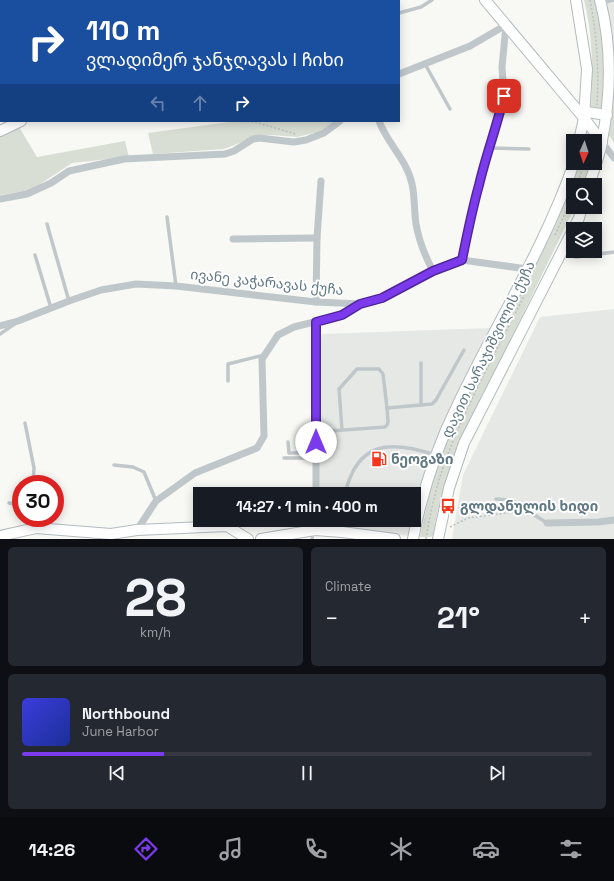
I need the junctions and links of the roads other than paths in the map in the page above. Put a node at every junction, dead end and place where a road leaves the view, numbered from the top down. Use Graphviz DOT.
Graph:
graph roads {
  1 [pos="432,0"];
  2 [pos="485,0"];
  3 [pos="576,0"];
  4 [pos="614,0"];
  5 [pos="601,2"];
  6 [pos="400,13"];
  7 [pos="506,25"];
  8 [pos="611,43"];
  9 [pos="425,64"];
  10 [pos="400,74"];
  11 [pos="450,109"];
  12 [pos="582,113"];
  13 [pos="607,115"];
  14 [pos="19,122"];
  15 [pos="339,122"];
  16 [pos="379,122"];
  17 [pos="0,131"];
  18 [pos="580,134"];
  19 [pos="596,134"];
  20 [pos="602,142"];
  21 [pos="489,148"];
  22 [pos="529,149"];
  23 [pos="613,156"];
  24 [pos="572,170"];
  25 [pos="321,180"];
  26 [pos="0,199"];
  27 [pos="580,214"];
  28 [pos="167,217"];
  29 [pos="47,224"];
  30 [pos="317,238"];
  31 [pos="233,239"];
  32 [pos="561,252"];
  33 [pos="614,252"];
  34 [pos="35,255"];
  35 [pos="462,260"];
  36 [pos="527,269"];
  37 [pos="433,271"];
  38 [pos="176,286"];
  39 [pos="69,301"];
  40 [pos="316,302"];
  41 [pos="360,304"];
  42 [pos="51,308"];
  43 [pos="18,321"];
  44 [pos="316,322"];
  45 [pos="0,326"];
  46 [pos="0,334"];
  47 [pos="464,350"];
  48 [pos="265,355"];
  49 [pos="421,363"];
  50 [pos="228,381"];
  51 [pos="421,405"];
  52 [pos="387,408"];
  53 [pos="25,422"];
  54 [pos="342,430"];
  55 [pos="316,432"];
  56 [pos="288,442"];
  57 [pos="436,455"];
  58 [pos="316,456"];
  59 [pos="284,458"];
  60 [pos="114,465"];
  61 [pos="34,475"];
  62 [pos="316,487"];
  63 [pos="346,487"];
  64 [pos="496,499"];
  65 [pos="156,501"];
  66 [pos="9,503"];
  67 [pos="12,504"];
  68 [pos="614,520"];
  69 [pos="547,523"];
  70 [pos="24,527"];
  71 [pos="62,527"];
  72 [pos="138,530"];
  73 [pos="314,530"];
  74 [pos="336,534"];
  75 [pos="0,536"];
  76 [pos="248,539"];
  77 [pos="261,539"];
  78 [pos="395,539"];
  79 [pos="413,539"];
  80 [pos="438,539"];
  1 -- 6 [label="lane"];
  2 -- 7 [label="main road"];
  3 -- 12 [label="main road"];
  4 -- 5 [label="lane"];
  5 -- 8 [label="main road"];
  7 -- 9 [label="street"];
  7 -- 12 [label="main road"];
  7 -- 21 [label="street"];
  8 -- 13 [label="main road"];
  9 -- 10 [label="street"];
  9 -- 11 [label="lane"];
  12 -- 13 [label="main road"];
  12 -- 18 [label="main road"];
  12 -- 19 [label="main road"];
  13 -- 20 [label="main road"];
  14 -- 17 [label="main road"];
  15 -- 26 [label="street"];
  16 -- 37 [label="street"];
  20 -- 23 [label="street"];
  21 -- 22 [label="lane"];
  21 -- 35 [label="street"];
  24 -- 36 [label="main road, დავით სარაჯიშვილის ქუჩა"];
  25 -- 30 [label="street"];
  27 -- 32 [label="main road, დავით სარაჯიშვილის ქუჩა"];
  28 -- 38 [label="lane"];
  29 -- 39 [label="lane"];
  30 -- 31 [label="street"];
  30 -- 40 [label="street"];
  32 -- 33 [label="lane"];
  32 -- 80 [label="main road, დავით სარაჯიშვილის ქუჩა"];
  34 -- 42 [label="lane"];
  35 -- 36 [label="street, ივანე კაჭარავას ქუჩა"];
  35 -- 37 [label="street, ივანე კაჭარავას ქუჩა"];
  36 -- 57 [label="main road, დავით სარაჯიშვილის ქუჩა"];
  37 -- 41 [label="street, ივანე კაჭარავას ქუჩა"];
  38 -- 39 [label="street, ივანე კაჭარავას ქუჩა"];
  38 -- 40 [label="street, ივანე კაჭარავას ქუჩა"];
  39 -- 42 [label="street, ივანე კაჭარავას ქუჩა"];
  40 -- 41 [label="street, ივანე კაჭარავას ქუჩა"];
  41 -- 44 [label="street"];
  42 -- 43 [label="street, ივანე კაჭარავას ქუჩა"];
  43 -- 45 [label="street, ივანე კაჭარავას ქუჩა"];
  43 -- 46 [label="lane"];
  44 -- 48 [label="street"];
  44 -- 55 [label="street"];
  47 -- 51 [label="lane"];
  48 -- 50 [label="lane"];
  48 -- 65 [label="street"];
  49 -- 51 [label="lane"];
  51 -- 52 [label="lane"];
  52 -- 54 [label="lane"];
  52 -- 54 [label="lane"];
  53 -- 61 [label="lane"];
  54 -- 55 [label="lane"];
  55 -- 58 [label="street"];
  56 -- 58 [label="lane"];
  57 -- 63 [label="lane"];
  57 -- 79 [label="main road, დავით სარაჯიშვილის ქუჩა"];
  58 -- 59 [label="lane"];
  58 -- 62 [label="street"];
  60 -- 65 [label="lane"];
  64 -- 69 [label="lane"];
  65 -- 72 [label="street"];
  66 -- 67 [label="lane"];
  68 -- 69 [label="street"];
  70 -- 75 [label="main road"];
  71 -- 72 [label="main road"];
  72 -- 76 [label="main road"];
  73 -- 74 [label="main road"];
  73 -- 77 [label="main road"];
  74 -- 78 [label="main road"];
}
